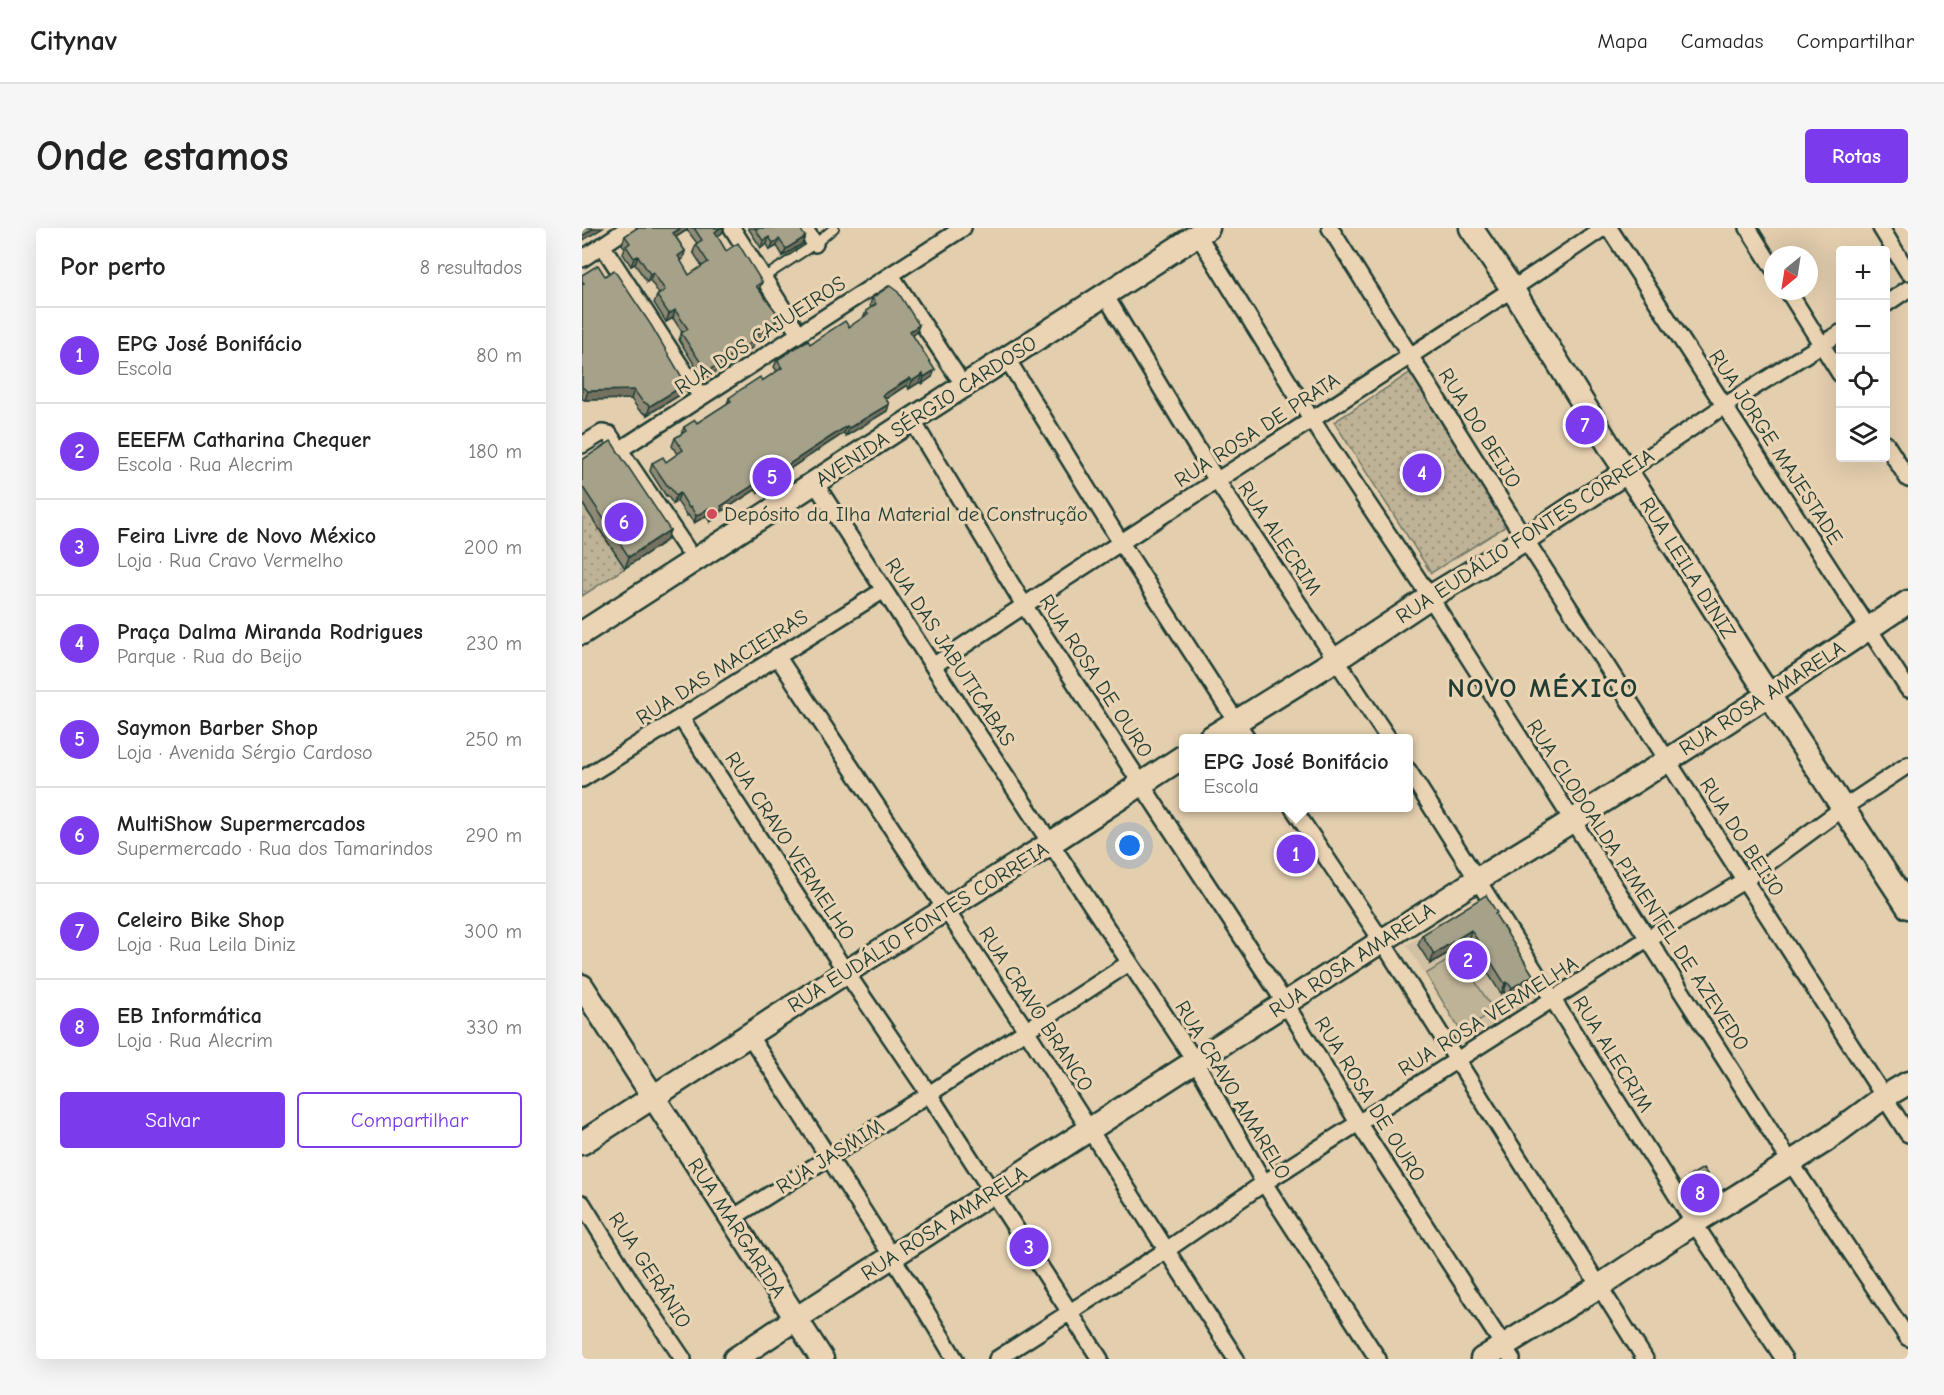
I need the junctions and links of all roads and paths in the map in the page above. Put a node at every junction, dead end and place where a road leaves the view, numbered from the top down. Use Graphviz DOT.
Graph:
graph roads {
  1 [pos="628,228"];
  2 [pos="732,228"];
  3 [pos="804,228"];
  4 [pos="834,228"];
  5 [pos="963,228"];
  6 [pos="1330,228"];
  7 [pos="1471,228"];
  8 [pos="1603,228"];
  9 [pos="1609,228"];
  10 [pos="1748,228"];
  11 [pos="1881,228"];
  12 [pos="1195,230"];
  13 [pos="815,244"];
  14 [pos="602,245"];
  15 [pos="1764,254"];
  16 [pos="582,259"];
  17 [pos="1908,272"];
  18 [pos="891,275"];
  19 [pos="764,279"];
  20 [pos="1101,289"];
  21 [pos="1908,289"];
  22 [pos="1513,290"];
  23 [pos="1794,300"];
  24 [pos="1890,301"];
  25 [pos="799,334"];
  26 [pos="1836,336"];
  27 [pos="1822,345"];
  28 [pos="1003,353"];
  29 [pos="1409,356"];
  30 [pos="1836,368"];
  31 [pos="960,380"];
  32 [pos="701,397"];
  33 [pos="1724,406"];
  34 [pos="908,414"];
  35 [pos="1312,420"];
  36 [pos="582,445"];
  37 [pos="621,450"];
  38 [pos="1890,450"];
  39 [pos="1626,472"];
  40 [pos="811,476"];
  41 [pos="1908,479"];
  42 [pos="1217,481"];
  43 [pos="1525,539"];
  44 [pos="1121,543"];
  45 [pos="690,554"];
  46 [pos="884,590"];
  47 [pos="1430,597"];
  48 [pos="1908,602"];
  49 [pos="1024,605"];
  50 [pos="593,614"];
  51 [pos="1869,628"];
  52 [pos="582,633"];
  53 [pos="777,656"];
  54 [pos="1337,659"];
  55 [pos="933,666"];
  56 [pos="1908,689"];
  57 [pos="1769,696"];
  58 [pos="681,718"];
  59 [pos="1241,730"];
  60 [pos="1226,734"];
  61 [pos="1385,734"];
  62 [pos="1179,759"];
  63 [pos="1668,760"];
  64 [pos="1908,765"];
  65 [pos="1413,778"];
  66 [pos="582,779"];
  67 [pos="1142,783"];
  68 [pos="1844,808"];
  69 [pos="1296,812"];
  70 [pos="1572,821"];
  71 [pos="1051,843"];
  72 [pos="1478,879"];
  73 [pos="1745,880"];
  74 [pos="1908,907"];
  75 [pos="946,910"];
  76 [pos="1647,939"];
  77 [pos="1382,941"];
  78 [pos="1129,963"];
  79 [pos="846,972"];
  80 [pos="582,987"];
  81 [pos="1554,1000"];
  82 [pos="1284,1003"];
  83 [pos="1026,1030"];
  84 [pos="749,1035"];
  85 [pos="1457,1060"];
  86 [pos="1195,1061"];
  87 [pos="1908,1083"];
  88 [pos="929,1094"];
  89 [pos="652,1098"];
  90 [pos="1894,1099"];
  91 [pos="1359,1124"];
  92 [pos="1090,1130"];
  93 [pos="1908,1134"];
  94 [pos="582,1143"];
  95 [pos="828,1157"];
  96 [pos="1791,1163"];
  97 [pos="1264,1183"];
  98 [pos="992,1192"];
  99 [pos="582,1203"];
  100 [pos="730,1219"];
  101 [pos="1694,1223"];
  102 [pos="1165,1251"];
  103 [pos="893,1256"];
  104 [pos="1598,1287"];
  105 [pos="1069,1312"];
  106 [pos="797,1318"];
  107 [pos="1908,1338"];
  108 [pos="1508,1352"];
  109 [pos="683,1359"];
  110 [pos="735,1359"];
  111 [pos="822,1359"];
  112 [pos="955,1359"];
  113 [pos="998,1359"];
  114 [pos="1100,1359"];
  115 [pos="1236,1359"];
  116 [pos="1378,1359"];
  117 [pos="1482,1359"];
  118 [pos="1645,1359"];
  119 [pos="1784,1359"];
  1 -- 14 [label="street"];
  2 -- 19 [label="street"];
  3 -- 13 [label="street"];
  4 -- 13 [label="lane"];
  5 -- 18 [label="street, RUA DOS CAJUEIROS"];
  6 -- 29 [label="street, RUA DO BEIJO"];
  7 -- 22 [label="street, RUA LEILA DINIZ"];
  8 -- 22 [label="street, RUA ROSA DE PRATA"];
  9 -- 33 [label="street, RUA JORGE MAJESTADE"];
  10 -- 15 [label="street"];
  11 -- 17 [label="street"];
  12 -- 20 [label="street, AVENIDA SÉRGIO CARDOSO"];
  12 -- 35 [label="street, RUA CLODOALDA PIMENTEL DE AZEVEDO"];
  13 -- 19 [label="lane"];
  14 -- 16 [label="street"];
  14 -- 32 [label="street"];
  18 -- 25 [label="street, RUA DOS CAJUEIROS"];
  18 -- 31 [label="street"];
  19 -- 25 [label="street"];
  20 -- 28 [label="street, AVENIDA SÉRGIO CARDOSO"];
  20 -- 42 [label="street, RUA ALECRIM"];
  21 -- 24 [label="street"];
  22 -- 29 [label="street, RUA ROSA DE PRATA"];
  22 -- 39 [label="street, RUA LEILA DINIZ"];
  23 -- 27 [label="street"];
  25 -- 32 [label="street, RUA DOS CAJUEIROS"];
  26 -- 27 [label="street, RUA EUDÁLIO FONTES CORREIA"];
  27 -- 30 [label="street"];
  27 -- 33 [label="street, RUA EUDÁLIO FONTES CORREIA"];
  28 -- 31 [label="street, AVENIDA SÉRGIO CARDOSO"];
  28 -- 44 [label="street"];
  29 -- 35 [label="street, RUA ROSA DE PRATA"];
  29 -- 43 [label="street, RUA DO BEIJO"];
  31 -- 34 [label="street, AVENIDA SÉRGIO CARDOSO"];
  32 -- 37 [label="street, RUA DOS CAJUEIROS"];
  33 -- 39 [label="street, RUA EUDÁLIO FONTES CORREIA"];
  33 -- 51 [label="street, RUA JORGE MAJESTADE"];
  34 -- 40 [label="street, AVENIDA SÉRGIO CARDOSO"];
  34 -- 49 [label="street, RUA ROSA DE OURO"];
  35 -- 42 [label="street, RUA ROSA DE PRATA"];
  35 -- 47 [label="street, RUA CLODOALDA PIMENTEL DE AZEVEDO"];
  36 -- 37 [label="street"];
  37 -- 45 [label="street"];
  38 -- 41 [label="street"];
  39 -- 43 [label="street, RUA EUDÁLIO FONTES CORREIA"];
  39 -- 57 [label="street, RUA LEILA DINIZ"];
  40 -- 45 [label="street, AVENIDA SÉRGIO CARDOSO"];
  40 -- 46 [label="street, RUA DAS JABUTICABAS"];
  42 -- 44 [label="street, RUA ROSA DE PRATA"];
  42 -- 54 [label="street, RUA ALECRIM"];
  43 -- 47 [label="street, RUA EUDÁLIO FONTES CORREIA"];
  43 -- 63 [label="street, RUA DO BEIJO"];
  44 -- 49 [label="street, RUA ROSA DE PRATA"];
  44 -- 59 [label="street"];
  45 -- 50 [label="street, AVENIDA SÉRGIO CARDOSO"];
  46 -- 53 [label="street, RUA DAS MACIEIRAS"];
  46 -- 55 [label="street, RUA DAS JABUTICABAS"];
  47 -- 54 [label="street, RUA EUDÁLIO FONTES CORREIA"];
  47 -- 70 [label="street, RUA CLODOALDA PIMENTEL DE AZEVEDO"];
  48 -- 51 [label="street, RUA ROSA AMARELA"];
  49 -- 55 [label="street, RUA ROSA DE PRATA"];
  49 -- 67 [label="street, RUA ROSA DE OURO"];
  50 -- 52 [label="street, AVENIDA SÉRGIO CARDOSO"];
  51 -- 56 [label="street, RUA JORGE MAJESTADE"];
  51 -- 57 [label="street, RUA ROSA AMARELA"];
  53 -- 58 [label="street, RUA DAS MACIEIRAS"];
  53 -- 75 [label="street, RUA CRAVO BRANCO"];
  54 -- 59 [label="street, RUA EUDÁLIO FONTES CORREIA"];
  54 -- 61 [label="street, RUA ALECRIM"];
  55 -- 71 [label="street, RUA DAS JABUTICABAS"];
  57 -- 63 [label="street, RUA ROSA AMARELA"];
  57 -- 68 [label="street, RUA LEILA DINIZ"];
  58 -- 66 [label="street, RUA DAS MACIEIRAS"];
  58 -- 79 [label="street, RUA CRAVO VERMELHO"];
  59 -- 60 [label="street, RUA EUDÁLIO FONTES CORREIA"];
  62 -- 67 [label="street, RUA EUDÁLIO FONTES CORREIA"];
  63 -- 70 [label="street, RUA ROSA AMARELA"];
  63 -- 73 [label="street, RUA DO BEIJO"];
  64 -- 68 [label="street, RUA ROSA VERMELHA"];
  65 -- 72 [label="street, RUA ALECRIM"];
  67 -- 71 [label="street, RUA EUDÁLIO FONTES CORREIA"];
  67 -- 82 [label="street, RUA ROSA DE OURO"];
  68 -- 73 [label="street, RUA ROSA VERMELHA"];
  68 -- 74 [label="street, RUA LEILA DINIZ"];
  69 -- 77 [label="street"];
  70 -- 72 [label="street, RUA ROSA AMARELA"];
  70 -- 76 [label="street, RUA CLODOALDA PIMENTEL DE AZEVEDO"];
  71 -- 75 [label="street, RUA EUDÁLIO FONTES CORREIA"];
  71 -- 78 [label="street, RUA CRAVO AMARELO"];
  72 -- 77 [label="street, RUA ROSA AMARELA"];
  72 -- 81 [label="street, RUA ALECRIM"];
  73 -- 76 [label="street, RUA ROSA VERMELHA"];
  73 -- 90 [label="street, RUA DO BEIJO"];
  75 -- 79 [label="street, RUA EUDÁLIO FONTES CORREIA"];
  75 -- 83 [label="street, RUA CRAVO BRANCO"];
  76 -- 81 [label="street, RUA ROSA VERMELHA"];
  76 -- 96 [label="street, RUA CLODOALDA PIMENTEL DE AZEVEDO"];
  77 -- 82 [label="street, RUA ROSA AMARELA"];
  77 -- 85 [label="street"];
  78 -- 83 [label="street, RUA JASMIM"];
  78 -- 86 [label="street, RUA CRAVO AMARELO"];
  79 -- 84 [label="street, RUA EUDÁLIO FONTES CORREIA"];
  79 -- 88 [label="street, RUA CRAVO VERMELHO"];
  80 -- 89 [label="street, RUA MARGARIDA"];
  81 -- 85 [label="street, RUA ROSA VERMELHA"];
  81 -- 101 [label="street, RUA ALECRIM"];
  82 -- 86 [label="street, RUA ROSA AMARELA"];
  82 -- 91 [label="street, RUA ROSA DE OURO"];
  83 -- 88 [label="street, RUA JASMIM"];
  83 -- 92 [label="street, RUA CRAVO BRANCO"];
  84 -- 89 [label="street, RUA EUDÁLIO FONTES CORREIA"];
  84 -- 95 [label="street"];
  85 -- 91 [label="street, RUA ROSA VERMELHA"];
  85 -- 104 [label="street"];
  86 -- 92 [label="street, RUA ROSA AMARELA"];
  86 -- 97 [label="street, RUA CRAVO AMARELO"];
  87 -- 90 [label="street"];
  88 -- 95 [label="street, RUA JASMIM"];
  88 -- 98 [label="street, RUA CRAVO VERMELHO"];
  89 -- 94 [label="street, RUA EUDÁLIO FONTES CORREIA"];
  89 -- 100 [label="street, RUA MARGARIDA"];
  90 -- 93 [label="street, RUA DO BEIJO"];
  90 -- 96 [label="street"];
  91 -- 97 [label="street, RUA ROSA VERMELHA"];
  91 -- 108 [label="street, RUA ROSA DE OURO"];
  92 -- 98 [label="street, RUA ROSA AMARELA"];
  92 -- 102 [label="street, RUA CRAVO BRANCO"];
  95 -- 100 [label="street, RUA JASMIM"];
  95 -- 103 [label="street"];
  96 -- 101 [label="street"];
  96 -- 107 [label="street, RUA CLODOALDA PIMENTEL DE AZEVEDO"];
  97 -- 102 [label="street, RUA ROSA VERMELHA"];
  97 -- 116 [label="street, RUA CRAVO AMARELO"];
  98 -- 103 [label="street, RUA ROSA AMARELA"];
  98 -- 105 [label="street, RUA CRAVO VERMELHO"];
  99 -- 109 [label="street, RUA GERÂNIO"];
  100 -- 106 [label="street, RUA MARGARIDA"];
  101 -- 104 [label="street"];
  101 -- 119 [label="street, RUA ALECRIM"];
  102 -- 105 [label="street, RUA ROSA VERMELHA"];
  102 -- 115 [label="street, RUA CRAVO BRANCO"];
  103 -- 106 [label="street, RUA ROSA AMARELA"];
  103 -- 112 [label="street"];
  104 -- 108 [label="street"];
  104 -- 118 [label="street"];
  105 -- 113 [label="street, RUA ROSA VERMELHA"];
  105 -- 114 [label="street, RUA CRAVO VERMELHO"];
  106 -- 110 [label="street"];
  106 -- 111 [label="street, RUA MARGARIDA"];
  108 -- 117 [label="street"];
}
